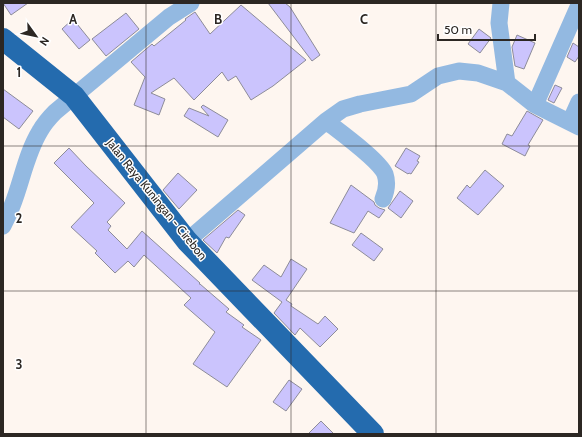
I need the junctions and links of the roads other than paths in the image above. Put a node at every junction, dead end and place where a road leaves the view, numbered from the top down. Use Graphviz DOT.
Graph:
graph roads {
  1 [pos="191,3"];
  2 [pos="502,3"];
  3 [pos="579,5"];
  4 [pos="3,39"];
  5 [pos="507,83"];
  6 [pos="74,96"];
  7 [pos="579,102"];
  8 [pos="535,105"];
  9 [pos="326,121"];
  10 [pos="575,124"];
  11 [pos="383,199"];
  12 [pos="3,226"];
  13 [pos="187,241"];
  14 [pos="373,434"];
  1 -- 6 [label="street"];
  2 -- 5 [label="street"];
  3 -- 8 [label="street"];
  4 -- 6 [label="highway, Jalan Raya Kuningan - Cirebon"];
  5 -- 8 [label="street"];
  5 -- 9 [label="street"];
  6 -- 12 [label="street"];
  6 -- 13 [label="highway, Jalan Raya Kuningan - Cirebon"];
  7 -- 10 [label="street"];
  8 -- 10 [label="street"];
  9 -- 11 [label="street"];
  9 -- 13 [label="street"];
  13 -- 14 [label="highway, Jalan Raya Kuningan - Cirebon"];
}
